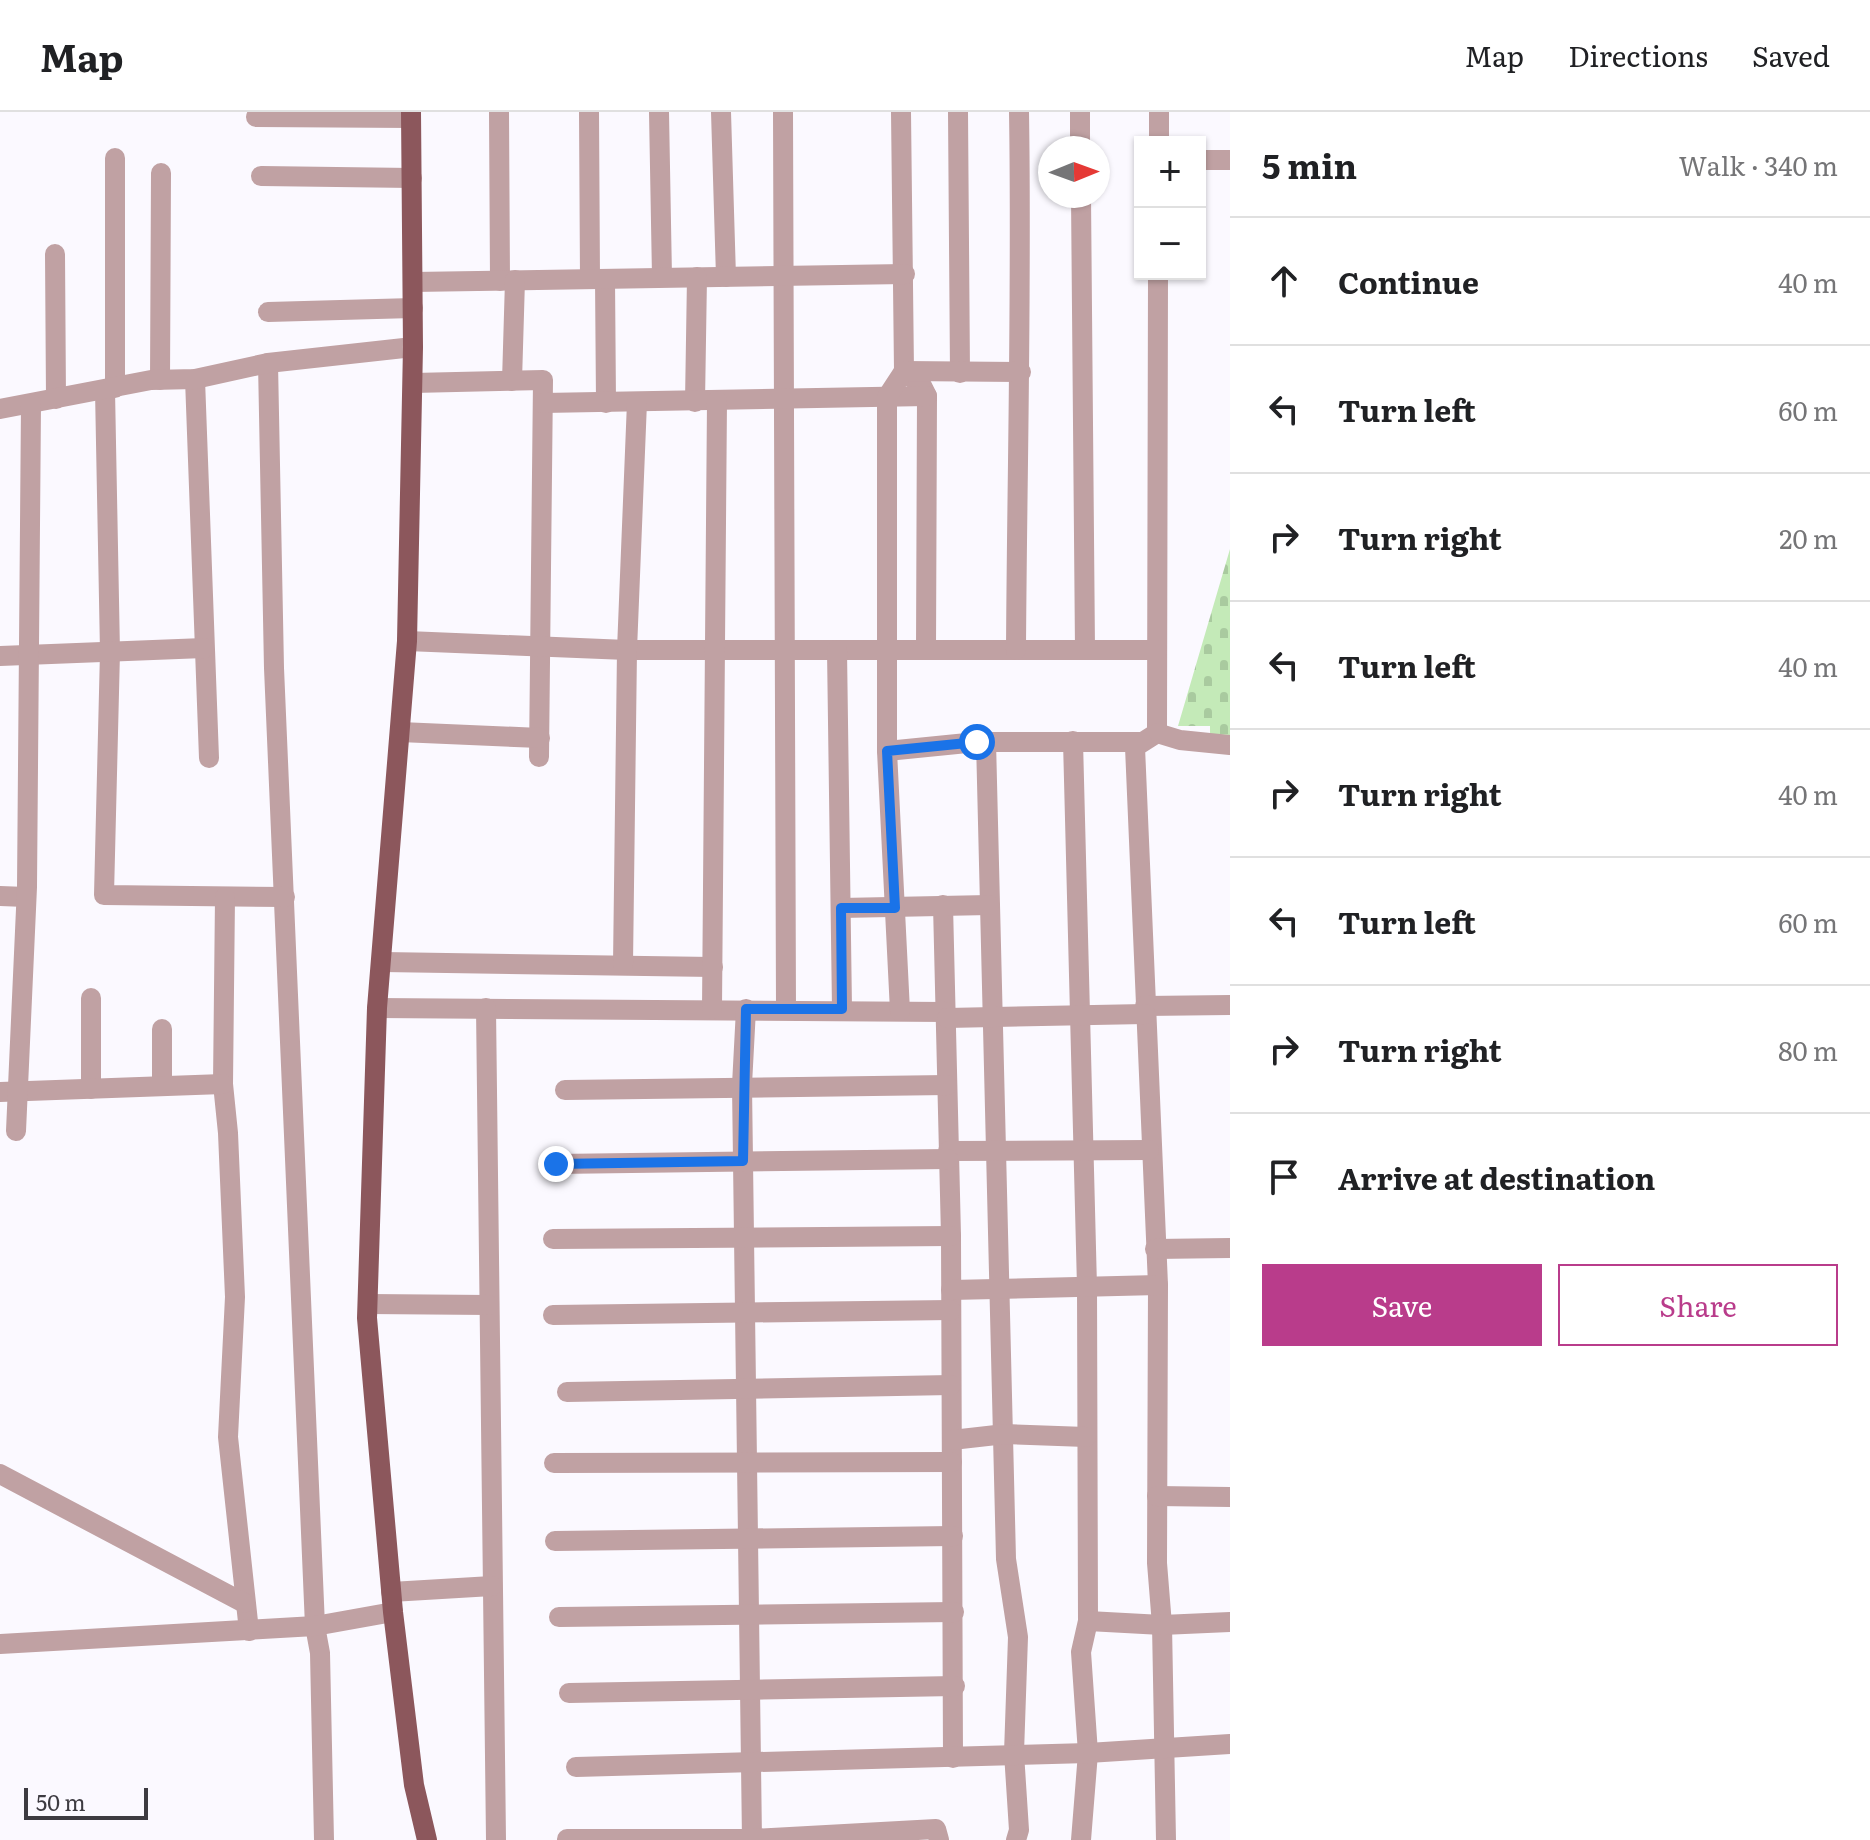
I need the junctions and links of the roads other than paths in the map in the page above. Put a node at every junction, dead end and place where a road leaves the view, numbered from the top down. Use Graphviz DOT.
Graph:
graph roads {
  1 [pos="499,112"];
  2 [pos="589,112"];
  3 [pos="659,112"];
  4 [pos="721,112"];
  5 [pos="783,112"];
  6 [pos="901,112"];
  7 [pos="958,112"];
  8 [pos="1019,112"];
  9 [pos="1080,112"];
  10 [pos="1159,112"];
  11 [pos="411,115"];
  12 [pos="256,117"];
  13 [pos="1080,136"];
  14 [pos="1159,136"];
  15 [pos="115,158"];
  16 [pos="1206,160"];
  17 [pos="1230,160"];
  18 [pos="161,173"];
  19 [pos="261,176"];
  20 [pos="412,178"];
  21 [pos="1081,208"];
  22 [pos="55,254"];
  23 [pos="905,274"];
  24 [pos="786,276"];
  25 [pos="662,277"];
  26 [pos="697,277"];
  27 [pos="726,277"];
  28 [pos="598,279"];
  29 [pos="507,280"];
  30 [pos="1158,280"];
  31 [pos="413,282"];
  32 [pos="413,308"];
  33 [pos="268,312"];
  34 [pos="413,347"];
  35 [pos="268,363"];
  36 [pos="904,371"];
  37 [pos="1021,372"];
  38 [pos="960,373"];
  39 [pos="195,379"];
  40 [pos="160,380"];
  41 [pos="512,381"];
  42 [pos="413,383"];
  43 [pos="110,389"];
  44 [pos="927,396"];
  45 [pos="887,397"];
  46 [pos="56,399"];
  47 [pos="784,400"];
  48 [pos="717,401"];
  49 [pos="637,402"];
  50 [pos="695,402"];
  51 [pos="543,403"];
  52 [pos="606,403"];
  53 [pos="31,404"];
  54 [pos="0,409"];
  55 [pos="407,641"];
  56 [pos="543,647"];
  57 [pos="204,648"];
  58 [pos="627,650"];
  59 [pos="715,650"];
  60 [pos="782,650"];
  61 [pos="837,650"];
  62 [pos="887,650"];
  63 [pos="926,650"];
  64 [pos="1016,650"];
  65 [pos="1085,650"];
  66 [pos="1157,650"];
  67 [pos="110,652"];
  68 [pos="30,655"];
  69 [pos="0,656"];
  70 [pos="400,732"];
  71 [pos="1149,737"];
  72 [pos="986,741"];
  73 [pos="1073,741"];
  74 [pos="1230,745"];
  75 [pos="887,751"];
  76 [pos="209,758"];
  77 [pos="0,896"];
  78 [pos="26,897"];
  79 [pos="225,897"];
  80 [pos="285,897"];
  81 [pos="943,905"];
  82 [pos="989,905"];
  83 [pos="841,908"];
  84 [pos="895,908"];
  85 [pos="383,962"];
  86 [pos="623,965"];
  87 [pos="713,967"];
  88 [pos="91,998"];
  89 [pos="1230,1005"];
  90 [pos="377,1008"];
  91 [pos="486,1008"];
  92 [pos="712,1009"];
  93 [pos="746,1009"];
  94 [pos="786,1009"];
  95 [pos="842,1009"];
  96 [pos="1145,1010"];
  97 [pos="900,1011"];
  98 [pos="946,1015"];
  99 [pos="992,1017"];
  100 [pos="1079,1017"];
  101 [pos="162,1029"];
  102 [pos="223,1084"];
  103 [pos="742,1085"];
  104 [pos="947,1085"];
  105 [pos="162,1086"];
  106 [pos="91,1089"];
  107 [pos="565,1090"];
  108 [pos="9,1092"];
  109 [pos="16,1131"];
  110 [pos="995,1150"];
  111 [pos="1083,1150"];
  112 [pos="1149,1150"];
  113 [pos="948,1155"];
  114 [pos="743,1161"];
  115 [pos="556,1164"];
  116 [pos="744,1236"];
  117 [pos="951,1236"];
  118 [pos="553,1239"];
  119 [pos="1230,1248"];
  120 [pos="1155,1249"];
  121 [pos="1158,1285"];
  122 [pos="1087,1287"];
  123 [pos="998,1289"];
  124 [pos="951,1300"];
  125 [pos="368,1304"];
  126 [pos="489,1305"];
  127 [pos="745,1313"];
  128 [pos="553,1315"];
  129 [pos="951,1385"];
  130 [pos="746,1388"];
  131 [pos="567,1392"];
  132 [pos="1005,1434"];
  133 [pos="1086,1437"];
  134 [pos="952,1440"];
  135 [pos="952,1462"];
  136 [pos="554,1463"];
  137 [pos="747,1463"];
  138 [pos="0,1474"];
  139 [pos="1157,1496"];
  140 [pos="1230,1497"];
  141 [pos="953,1536"];
  142 [pos="748,1538"];
  143 [pos="555,1541"];
  144 [pos="492,1586"];
  145 [pos="392,1602"];
  146 [pos="244,1603"];
  147 [pos="749,1612"];
  148 [pos="954,1612"];
  149 [pos="559,1617"];
  150 [pos="1088,1621"];
  151 [pos="1230,1622"];
  152 [pos="1162,1625"];
  153 [pos="315,1626"];
  154 [pos="249,1631"];
  155 [pos="0,1644"];
  156 [pos="955,1686"];
  157 [pos="750,1691"];
  158 [pos="569,1693"];
  159 [pos="1230,1744"];
  160 [pos="1162,1746"];
  161 [pos="1014,1753"];
  162 [pos="1088,1753"];
  163 [pos="953,1758"];
  164 [pos="751,1764"];
  165 [pos="576,1767"];
  166 [pos="567,1839"];
  167 [pos="324,1840"];
  168 [pos="427,1840"];
  169 [pos="496,1840"];
  170 [pos="752,1840"];
  171 [pos="939,1840"];
  172 [pos="1016,1840"];
  173 [pos="1081,1840"];
  174 [pos="1166,1840"];
  1 -- 29 [label="street"];
  2 -- 28 [label="street"];
  3 -- 25 [label="street"];
  4 -- 27 [label="street"];
  5 -- 24 [label="street"];
  6 -- 23 [label="street"];
  7 -- 38 [label="street"];
  8 -- 37 [label="street"];
  9 -- 13 [label="street"];
  10 -- 14 [label="street"];
  11 -- 12 [label="street"];
  11 -- 20 [label="main road"];
  15 -- 43 [label="street"];
  16 -- 17 [label="street"];
  18 -- 40 [label="street"];
  19 -- 20 [label="street"];
  20 -- 31 [label="main road"];
  21 -- 65 [label="street"];
  22 -- 46 [label="street"];
  23 -- 24 [label="street"];
  23 -- 36 [label="street"];
  24 -- 27 [label="street"];
  24 -- 47 [label="street"];
  25 -- 26 [label="street"];
  25 -- 28 [label="street"];
  26 -- 27 [label="street"];
  26 -- 50 [label="street"];
  28 -- 29 [label="street"];
  28 -- 52 [label="street"];
  29 -- 31 [label="street"];
  29 -- 41 [label="street"];
  30 -- 66 [label="street"];
  31 -- 32 [label="main road"];
  32 -- 33 [label="street"];
  32 -- 34 [label="main road"];
  34 -- 35 [label="street"];
  34 -- 42 [label="main road"];
  35 -- 39 [label="street"];
  35 -- 80 [label="street"];
  36 -- 38 [label="street"];
  36 -- 44 [label="street"];
  36 -- 45 [label="street"];
  37 -- 38 [label="street"];
  37 -- 64 [label="street"];
  39 -- 40 [label="street"];
  39 -- 57 [label="street"];
  40 -- 43 [label="street"];
  41 -- 42 [label="street"];
  41 -- 51 [label="street"];
  42 -- 55 [label="main road"];
  43 -- 46 [label="street"];
  43 -- 67 [label="street"];
  44 -- 45 [label="street"];
  44 -- 63 [label="street"];
  45 -- 47 [label="street"];
  45 -- 62 [label="street"];
  46 -- 53 [label="street"];
  47 -- 48 [label="street"];
  47 -- 60 [label="street"];
  48 -- 50 [label="street"];
  48 -- 59 [label="street"];
  49 -- 50 [label="street"];
  49 -- 52 [label="street"];
  49 -- 58 [label="street"];
  51 -- 52 [label="street"];
  51 -- 56 [label="street"];
  53 -- 54 [label="street"];
  53 -- 68 [label="street"];
  55 -- 56 [label="street"];
  55 -- 70 [label="main road"];
  56 -- 58 [label="street"];
  56 -- 70 [label="street"];
  57 -- 67 [label="street"];
  57 -- 76 [label="street"];
  58 -- 59 [label="street"];
  58 -- 86 [label="street"];
  59 -- 60 [label="street"];
  59 -- 87 [label="street"];
  60 -- 61 [label="street"];
  60 -- 94 [label="street"];
  61 -- 62 [label="street"];
  61 -- 83 [label="street"];
  62 -- 63 [label="street"];
  62 -- 75 [label="street"];
  63 -- 64 [label="street"];
  64 -- 65 [label="street"];
  65 -- 66 [label="street"];
  66 -- 71 [label="street"];
  67 -- 68 [label="street"];
  67 -- 79 [label="street"];
  68 -- 69 [label="street"];
  68 -- 78 [label="street"];
  70 -- 85 [label="main road"];
  71 -- 73 [label="street"];
  71 -- 74 [label="street"];
  71 -- 96 [label="street"];
  72 -- 73 [label="street"];
  72 -- 75 [label="street"];
  72 -- 82 [label="street"];
  73 -- 100 [label="street"];
  75 -- 84 [label="street"];
  77 -- 78 [label="street"];
  78 -- 108 [label="street"];
  79 -- 80 [label="street"];
  79 -- 102 [label="street"];
  80 -- 153 [label="street"];
  81 -- 82 [label="street"];
  81 -- 84 [label="street"];
  81 -- 98 [label="street"];
  82 -- 99 [label="street"];
  83 -- 84 [label="street"];
  83 -- 95 [label="street"];
  84 -- 97 [label="street"];
  85 -- 86 [label="street"];
  85 -- 90 [label="main road"];
  86 -- 87 [label="street"];
  87 -- 92 [label="street"];
  88 -- 106 [label="street"];
  89 -- 96 [label="street"];
  90 -- 91 [label="street"];
  90 -- 125 [label="main road"];
  91 -- 92 [label="street"];
  91 -- 126 [label="street"];
  92 -- 93 [label="street"];
  93 -- 94 [label="street"];
  93 -- 103 [label="street"];
  94 -- 95 [label="street"];
  95 -- 97 [label="street"];
  96 -- 100 [label="street"];
  96 -- 112 [label="street"];
  97 -- 98 [label="street"];
  98 -- 99 [label="street"];
  98 -- 104 [label="street"];
  99 -- 100 [label="street"];
  99 -- 110 [label="street"];
  100 -- 111 [label="street"];
  101 -- 105 [label="street"];
  102 -- 105 [label="street"];
  102 -- 146 [label="street"];
  103 -- 104 [label="street"];
  103 -- 107 [label="street"];
  103 -- 114 [label="street"];
  104 -- 113 [label="street"];
  105 -- 106 [label="street"];
  106 -- 108 [label="street"];
  108 -- 109 [label="street"];
  110 -- 111 [label="street"];
  110 -- 113 [label="street"];
  110 -- 123 [label="street"];
  111 -- 112 [label="street"];
  111 -- 122 [label="street"];
  112 -- 120 [label="street"];
  113 -- 114 [label="street"];
  113 -- 117 [label="street"];
  114 -- 115 [label="street"];
  114 -- 116 [label="street"];
  116 -- 117 [label="street"];
  116 -- 118 [label="street"];
  116 -- 127 [label="street"];
  117 -- 124 [label="street"];
  119 -- 120 [label="street"];
  120 -- 121 [label="street"];
  121 -- 122 [label="street"];
  121 -- 139 [label="street"];
  122 -- 123 [label="street"];
  122 -- 133 [label="street"];
  123 -- 124 [label="street"];
  123 -- 132 [label="street"];
  124 -- 127 [label="street"];
  124 -- 129 [label="street"];
  125 -- 126 [label="street"];
  125 -- 145 [label="main road"];
  126 -- 144 [label="street"];
  127 -- 128 [label="street"];
  127 -- 130 [label="street"];
  129 -- 130 [label="street"];
  129 -- 134 [label="street"];
  130 -- 131 [label="street"];
  130 -- 137 [label="street"];
  132 -- 133 [label="street"];
  132 -- 134 [label="street"];
  132 -- 161 [label="street"];
  133 -- 150 [label="street"];
  134 -- 135 [label="street"];
  135 -- 137 [label="street"];
  135 -- 141 [label="street"];
  136 -- 137 [label="street"];
  137 -- 142 [label="street"];
  138 -- 146 [label="street"];
  139 -- 140 [label="street"];
  139 -- 152 [label="street"];
  141 -- 142 [label="street"];
  141 -- 148 [label="street"];
  142 -- 143 [label="street"];
  142 -- 147 [label="street"];
  144 -- 145 [label="street"];
  144 -- 169 [label="street"];
  145 -- 153 [label="street"];
  145 -- 168 [label="main road"];
  146 -- 154 [label="street"];
  147 -- 148 [label="street"];
  147 -- 149 [label="street"];
  147 -- 157 [label="street"];
  148 -- 156 [label="street"];
  150 -- 152 [label="street"];
  150 -- 162 [label="street"];
  151 -- 152 [label="street"];
  152 -- 160 [label="street"];
  153 -- 154 [label="street"];
  153 -- 167 [label="street"];
  154 -- 155 [label="street"];
  156 -- 157 [label="street"];
  156 -- 163 [label="street"];
  157 -- 158 [label="street"];
  157 -- 164 [label="street"];
  159 -- 160 [label="street"];
  160 -- 162 [label="street"];
  160 -- 174 [label="street"];
  161 -- 162 [label="street"];
  161 -- 163 [label="street"];
  161 -- 172 [label="street"];
  162 -- 173 [label="street"];
  163 -- 164 [label="street"];
  164 -- 165 [label="street"];
  164 -- 170 [label="street"];
  166 -- 170 [label="street"];
  170 -- 171 [label="street"];
}
